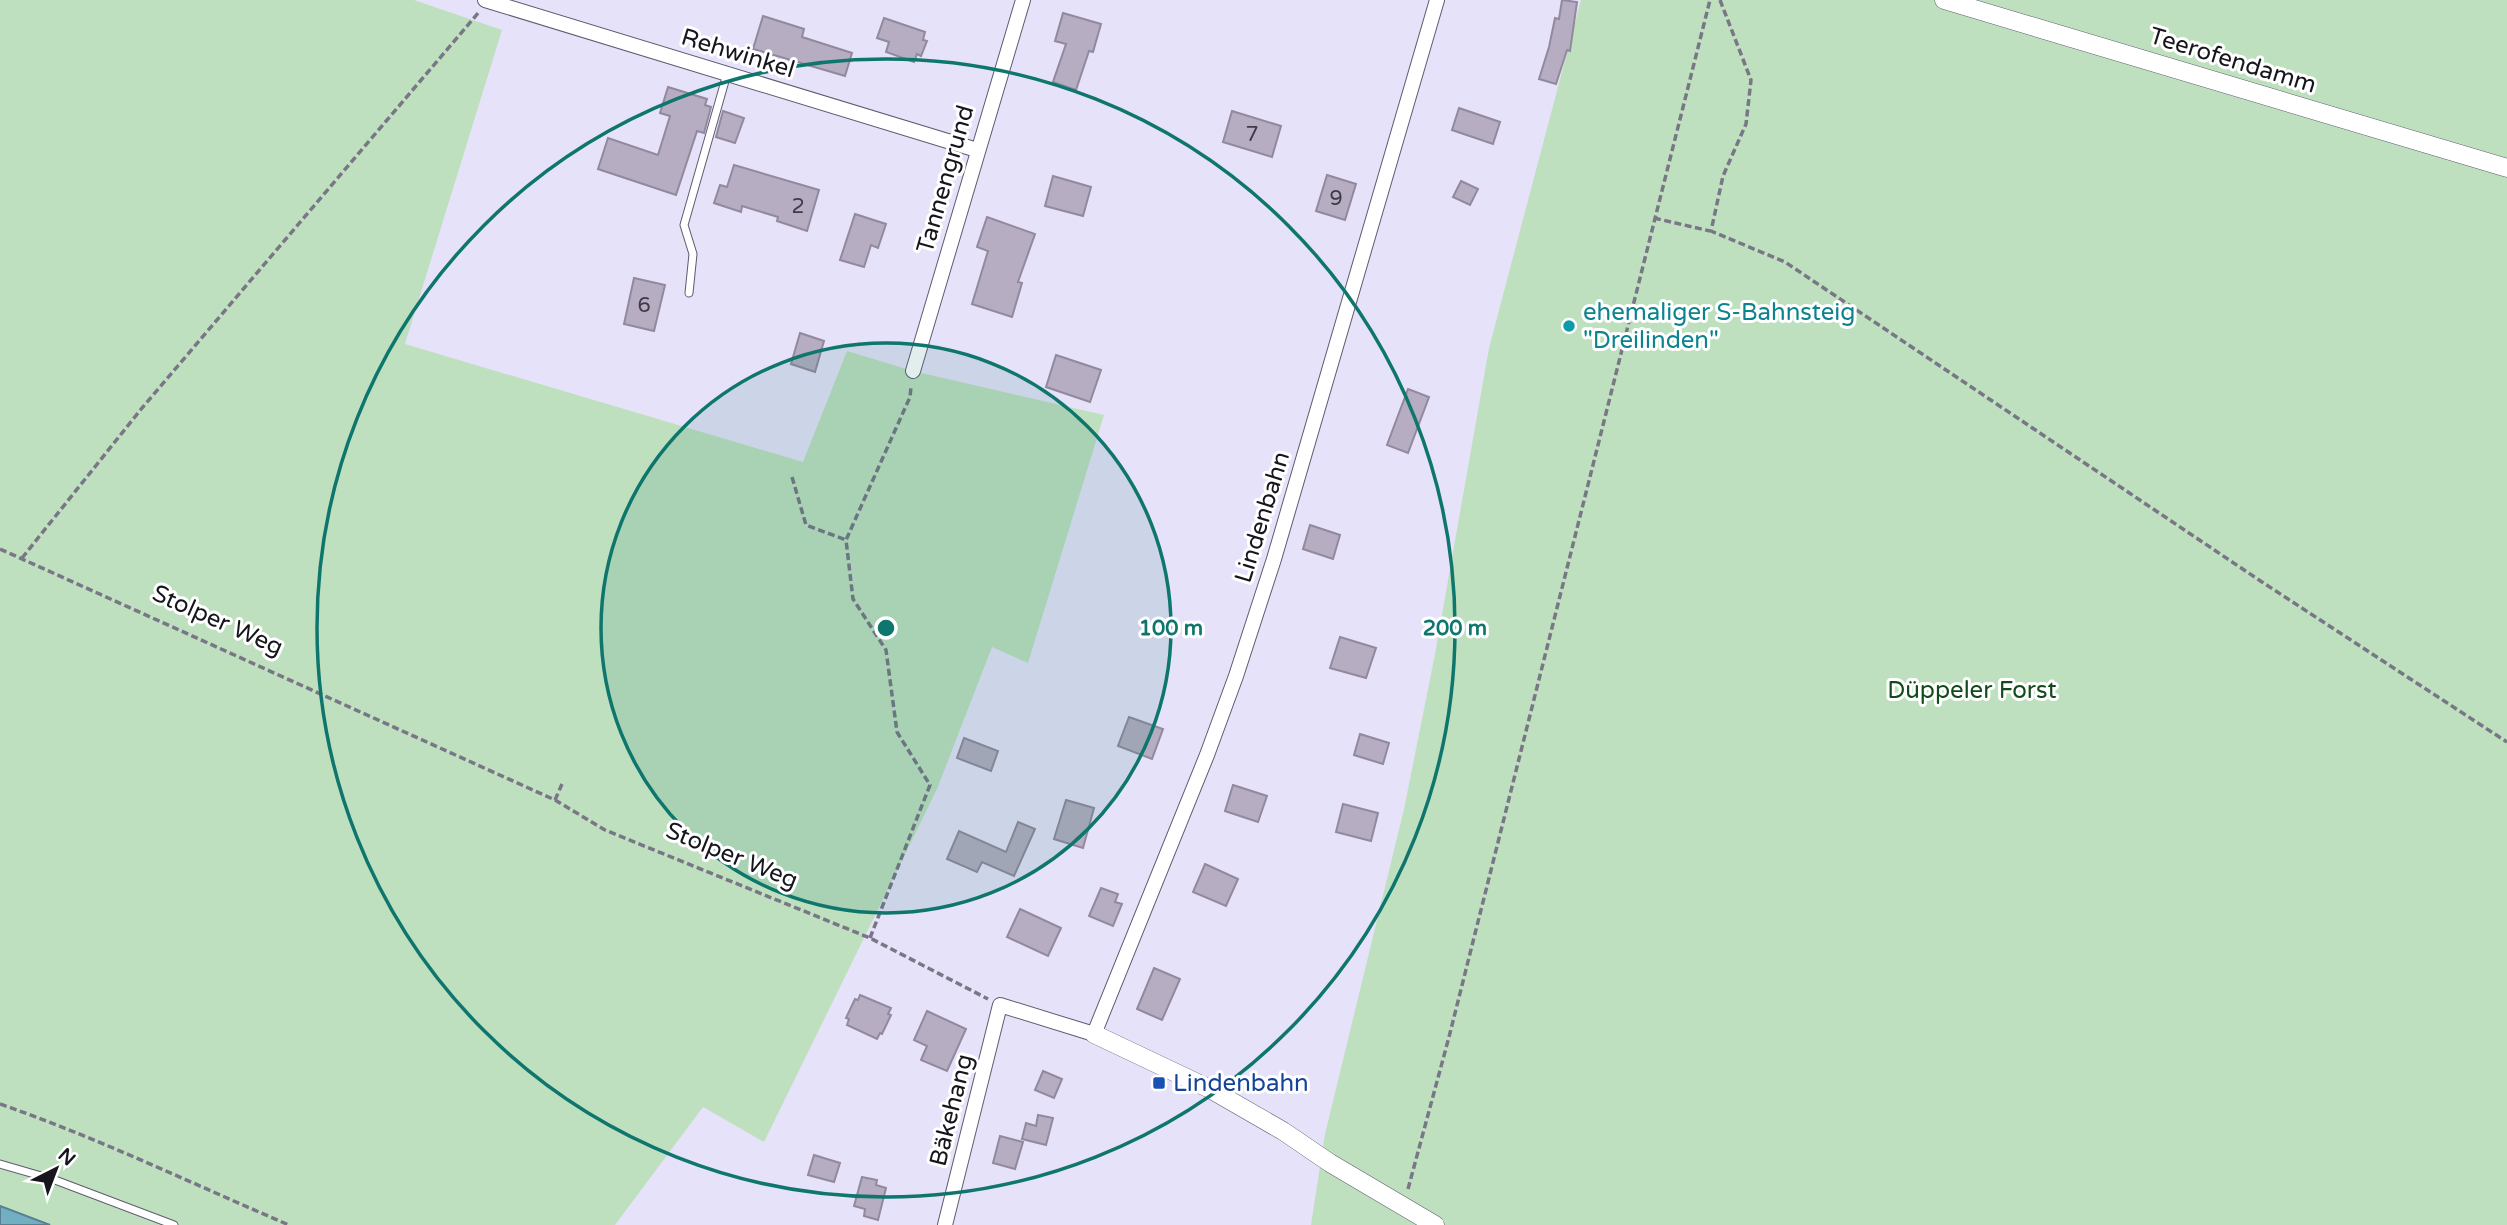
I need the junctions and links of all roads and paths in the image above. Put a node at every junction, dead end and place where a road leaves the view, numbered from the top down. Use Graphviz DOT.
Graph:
graph roads {
  1 [pos="1023,0"];
  2 [pos="1437,0"];
  3 [pos="1710,0"];
  4 [pos="1720,0"];
  5 [pos="1944,0"];
  6 [pos="487,1"];
  7 [pos="727,73"];
  8 [pos="977,150"];
  9 [pos="2507,168"];
  10 [pos="1654,218"];
  11 [pos="1711,231"];
  12 [pos="690,293"];
  13 [pos="913,371"];
  14 [pos="792,477"];
  15 [pos="846,540"];
  16 [pos="0,549"];
  17 [pos="22,558"];
  18 [pos="2507,742"];
  19 [pos="562,784"];
  20 [pos="555,800"];
  21 [pos="870,938"];
  22 [pos="1000,1005"];
  23 [pos="1094,1034"];
  24 [pos="0,1104"];
  25 [pos="0,1164"];
  26 [pos="1403,1206"];
  27 [pos="174,1225"];
  28 [pos="289,1225"];
  29 [pos="945,1225"];
  30 [pos="1435,1225"];
  1 -- 8 [label="street, Tannengrund"];
  2 -- 23 [label="street, Lindenbahn"];
  3 -- 10 [label="path"];
  4 -- 11 [label="path"];
  5 -- 9 [label="street, Teerofendamm"];
  6 -- 7 [label="street, Rehwinkel"];
  6 -- 17 [label="path"];
  7 -- 8 [label="street, Rehwinkel"];
  7 -- 12 [label="lane"];
  8 -- 13 [label="street, Tannengrund"];
  10 -- 11 [label="path"];
  10 -- 26 [label="path"];
  11 -- 18 [label="path"];
  13 -- 15 [label="path"];
  14 -- 15 [label="path"];
  15 -- 21 [label="path"];
  16 -- 17 [label="path, Stolper Weg"];
  17 -- 20 [label="path, Stolper Weg"];
  19 -- 20 [label="path"];
  20 -- 21 [label="path, Stolper Weg"];
  21 -- 22 [label="path, Stolper Weg"];
  22 -- 23 [label="street"];
  22 -- 29 [label="street, Bäkehang"];
  23 -- 26 [label="street"];
  24 -- 28 [label="path"];
  25 -- 27 [label="lane"];
  26 -- 30 [label="street"];
}
